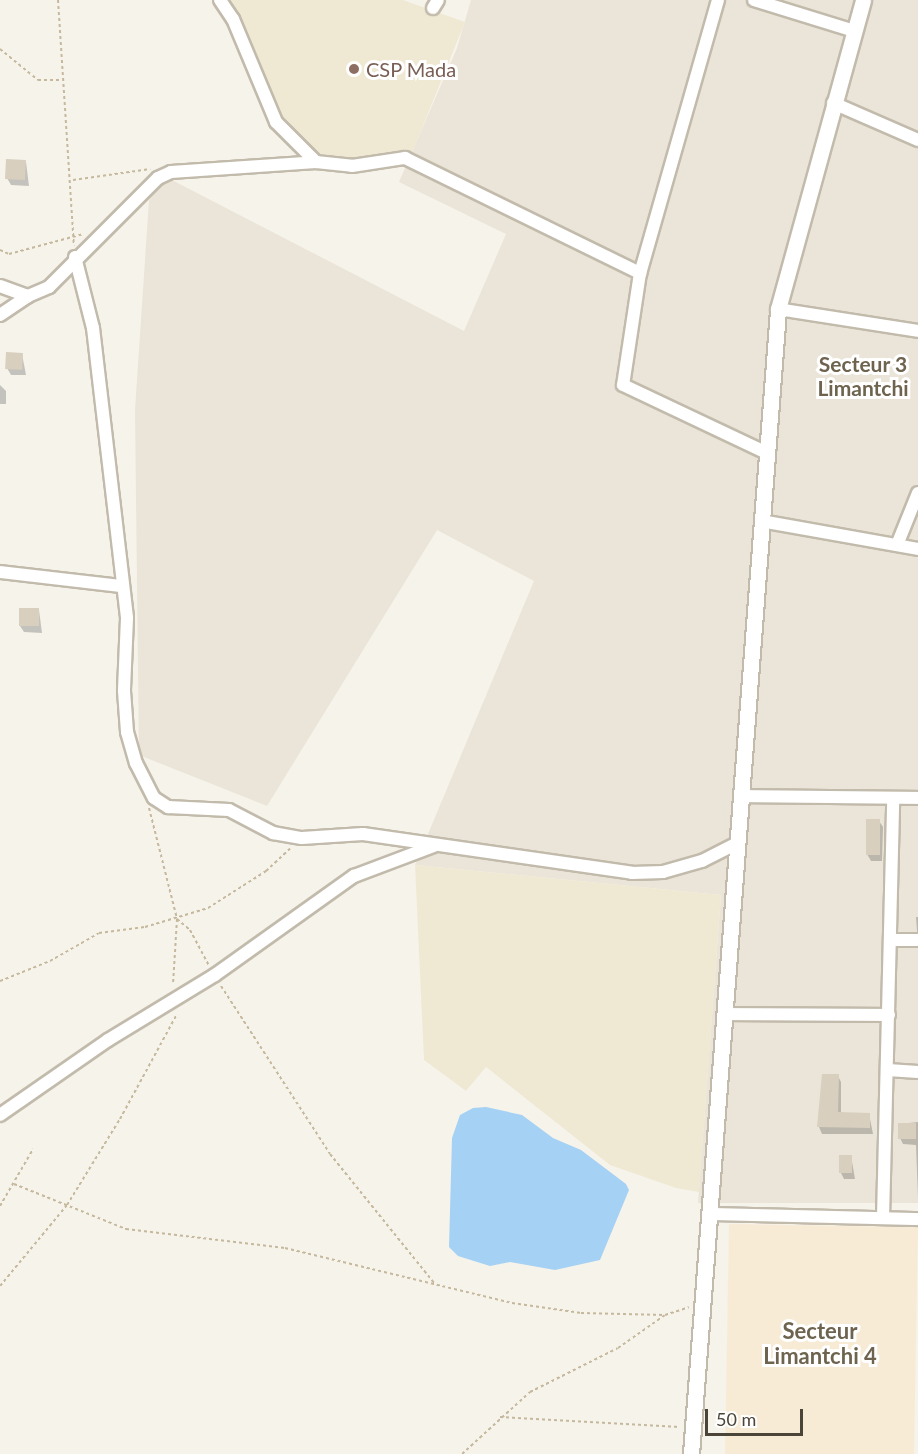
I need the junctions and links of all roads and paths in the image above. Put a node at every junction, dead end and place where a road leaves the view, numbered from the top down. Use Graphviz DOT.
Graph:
graph roads {
  1 [pos="58,0"];
  2 [pos="220,0"];
  3 [pos="718,0"];
  4 [pos="754,0"];
  5 [pos="863,0"];
  6 [pos="854,31"];
  7 [pos="0,49"];
  8 [pos="62,80"];
  9 [pos="833,103"];
  10 [pos="918,140"];
  11 [pos="316,162"];
  12 [pos="171,172"];
  13 [pos="72,180"];
  14 [pos="91,230"];
  15 [pos="74,239"];
  16 [pos="0,250"];
  17 [pos="75,257"];
  18 [pos="640,273"];
  19 [pos="0,286"];
  20 [pos="28,296"];
  21 [pos="778,309"];
  22 [pos="0,315"];
  23 [pos="918,331"];
  24 [pos="766,453"];
  25 [pos="918,493"];
  26 [pos="761,521"];
  27 [pos="897,545"];
  28 [pos="918,549"];
  29 [pos="0,572"];
  30 [pos="121,586"];
  31 [pos="147,791"];
  32 [pos="740,796"];
  33 [pos="893,798"];
  34 [pos="918,798"];
  35 [pos="302,838"];
  36 [pos="737,843"];
  37 [pos="435,846"];
  38 [pos="177,920"];
  39 [pos="891,940"];
  40 [pos="918,940"];
  41 [pos="214,975"];
  42 [pos="0,981"];
  43 [pos="178,1004"];
  44 [pos="724,1014"];
  45 [pos="889,1015"];
  46 [pos="172,1022"];
  47 [pos="888,1070"];
  48 [pos="918,1071"];
  49 [pos="0,1115"];
  50 [pos="33,1149"];
  51 [pos="14,1184"];
  52 [pos="67,1205"];
  53 [pos="0,1206"];
  54 [pos="709,1215"];
  55 [pos="883,1218"];
  56 [pos="918,1219"];
  57 [pos="434,1283"];
  58 [pos="0,1286"];
  59 [pos="702,1303"];
  60 [pos="665,1315"];
  61 [pos="500,1417"];
  62 [pos="693,1428"];
  63 [pos="462,1454"];
  64 [pos="691,1454"];
  1 -- 8 [label="path"];
  2 -- 11 [label="street"];
  3 -- 18 [label="street"];
  4 -- 6 [label="street"];
  5 -- 6 [label="street"];
  6 -- 9 [label="street"];
  7 -- 8 [label="path"];
  8 -- 13 [label="path"];
  9 -- 10 [label="street"];
  9 -- 21 [label="street"];
  11 -- 12 [label="street"];
  11 -- 18 [label="street"];
  12 -- 13 [label="path"];
  12 -- 17 [label="street"];
  13 -- 15 [label="path"];
  14 -- 15 [label="path"];
  15 -- 16 [label="path"];
  15 -- 17 [label="path"];
  17 -- 20 [label="street"];
  17 -- 30 [label="street"];
  18 -- 24 [label="street"];
  19 -- 20 [label="street"];
  20 -- 22 [label="street"];
  21 -- 23 [label="street"];
  21 -- 24 [label="street"];
  24 -- 26 [label="street"];
  25 -- 27 [label="street"];
  26 -- 27 [label="street"];
  26 -- 32 [label="street"];
  27 -- 28 [label="street"];
  29 -- 30 [label="street"];
  30 -- 31 [label="street"];
  31 -- 35 [label="street"];
  31 -- 38 [label="path"];
  32 -- 33 [label="street"];
  32 -- 36 [label="street"];
  33 -- 34 [label="street"];
  33 -- 39 [label="street"];
  35 -- 37 [label="street"];
  35 -- 38 [label="path"];
  36 -- 37 [label="street"];
  36 -- 44 [label="street"];
  37 -- 41 [label="street"];
  38 -- 41 [label="path"];
  38 -- 42 [label="path"];
  38 -- 43 [label="path"];
  39 -- 40 [label="street"];
  39 -- 45 [label="street"];
  41 -- 43 [label="street"];
  41 -- 57 [label="path"];
  43 -- 46 [label="path"];
  43 -- 46 [label="path"];
  43 -- 49 [label="street"];
  44 -- 45 [label="street"];
  44 -- 54 [label="street"];
  45 -- 47 [label="street"];
  46 -- 52 [label="path"];
  47 -- 48 [label="street"];
  47 -- 55 [label="street"];
  50 -- 51 [label="path"];
  51 -- 52 [label="path"];
  51 -- 53 [label="path"];
  52 -- 57 [label="path"];
  52 -- 58 [label="path"];
  54 -- 55 [label="street"];
  54 -- 59 [label="street"];
  55 -- 56 [label="street"];
  57 -- 60 [label="path"];
  59 -- 60 [label="path"];
  59 -- 62 [label="street"];
  60 -- 61 [label="path"];
  61 -- 62 [label="path"];
  61 -- 63 [label="path"];
  62 -- 64 [label="street"];
}
